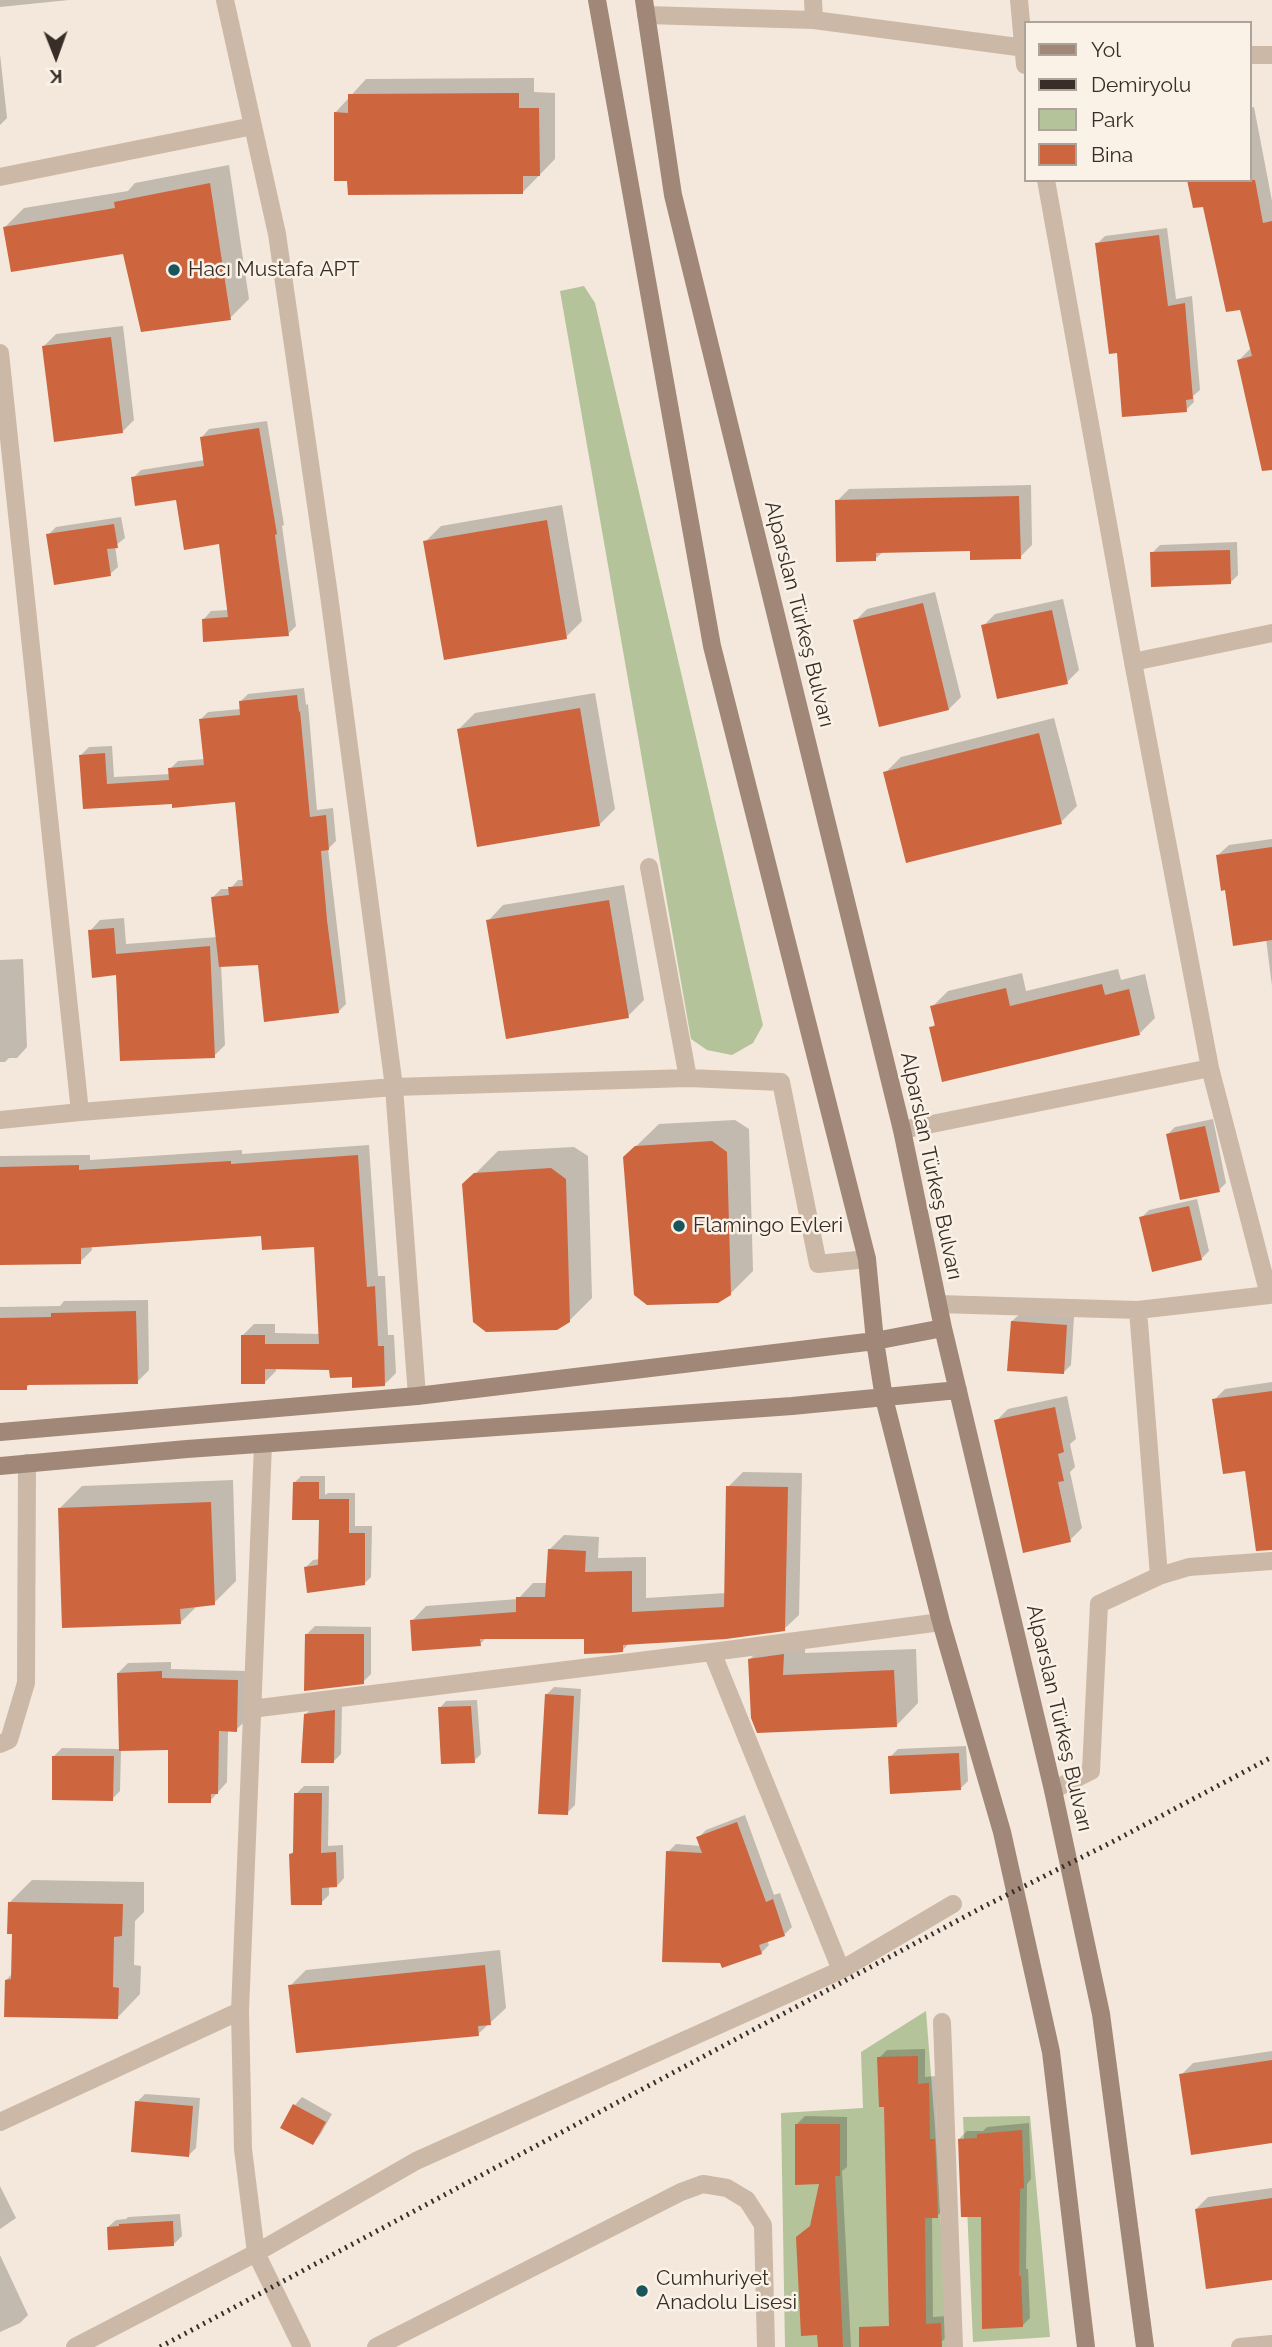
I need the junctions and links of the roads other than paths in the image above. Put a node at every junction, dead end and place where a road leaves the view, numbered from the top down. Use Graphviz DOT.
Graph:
graph roads {
  1 [pos="225,0"];
  2 [pos="597,0"];
  3 [pos="813,0"];
  4 [pos="1019,0"];
  5 [pos="645,8"];
  6 [pos="814,20"];
  7 [pos="1024,54"];
  8 [pos="1251,55"];
  9 [pos="1272,55"];
  10 [pos="253,126"];
  11 [pos="0,177"];
  12 [pos="1046,182"];
  13 [pos="0,353"];
  14 [pos="1272,633"];
  15 [pos="1133,662"];
  16 [pos="649,867"];
  17 [pos="1210,1068"];
  18 [pos="688,1078"];
  19 [pos="394,1087"];
  20 [pos="80,1112"];
  21 [pos="0,1120"];
  22 [pos="902,1130"];
  23 [pos="867,1259"];
  24 [pos="1271,1295"];
  25 [pos="938,1304"];
  26 [pos="1138,1310"];
  27 [pos="943,1328"];
  28 [pos="875,1341"];
  29 [pos="958,1390"];
  30 [pos="417,1395"];
  31 [pos="884,1398"];
  32 [pos="0,1432"];
  33 [pos="263,1444"];
  34 [pos="27,1463"];
  35 [pos="0,1466"];
  36 [pos="1272,1561"];
  37 [pos="1159,1576"];
  38 [pos="940,1622"];
  39 [pos="712,1652"];
  40 [pos="251,1709"];
  41 [pos="0,1744"];
  42 [pos="1053,1790"];
  43 [pos="953,1904"];
  44 [pos="841,1970"];
  45 [pos="240,2011"];
  46 [pos="942,2022"];
  47 [pos="0,2122"];
  48 [pos="256,2253"];
  49 [pos="1272,2344"];
  50 [pos="75,2347"];
  51 [pos="302,2347"];
  52 [pos="376,2347"];
  53 [pos="766,2347"];
  54 [pos="954,2347"];
  55 [pos="1086,2347"];
  56 [pos="1145,2347"];
  57 [pos="1240,2347"];
  1 -- 10 [label="street"];
  2 -- 23 [label="main road"];
  3 -- 6 [label="street"];
  4 -- 7 [label="street"];
  5 -- 6 [label="street"];
  5 -- 22 [label="main road, Alparslan Türkeş Bulvarı"];
  6 -- 7 [label="street"];
  8 -- 9 [label="street"];
  10 -- 11 [label="street"];
  10 -- 19 [label="street"];
  12 -- 15 [label="street"];
  13 -- 20 [label="street"];
  14 -- 15 [label="street"];
  15 -- 17 [label="street"];
  16 -- 18 [label="street"];
  17 -- 22 [label="street"];
  17 -- 24 [label="street"];
  18 -- 19 [label="street"];
  18 -- 23 [label="street"];
  19 -- 20 [label="street"];
  19 -- 30 [label="street"];
  20 -- 21 [label="street"];
  22 -- 25 [label="main road, Alparslan Türkeş Bulvarı"];
  23 -- 28 [label="main road"];
  24 -- 26 [label="street"];
  25 -- 26 [label="street"];
  25 -- 27 [label="main road, Alparslan Türkeş Bulvarı"];
  26 -- 37 [label="street"];
  27 -- 28 [label="main road"];
  27 -- 29 [label="main road, Alparslan Türkeş Bulvarı"];
  28 -- 30 [label="main road"];
  28 -- 31 [label="main road"];
  29 -- 31 [label="main road"];
  29 -- 42 [label="main road, Alparslan Türkeş Bulvarı"];
  30 -- 32 [label="main road"];
  31 -- 33 [label="main road"];
  31 -- 38 [label="main road"];
  33 -- 34 [label="main road"];
  33 -- 40 [label="street"];
  34 -- 35 [label="main road"];
  34 -- 41 [label="street"];
  36 -- 37 [label="street"];
  37 -- 42 [label="street"];
  38 -- 39 [label="street"];
  38 -- 55 [label="main road"];
  39 -- 40 [label="street"];
  39 -- 44 [label="street"];
  40 -- 45 [label="street"];
  42 -- 56 [label="main road, Alparslan Türkeş Bulvarı"];
  43 -- 44 [label="street"];
  44 -- 48 [label="street"];
  45 -- 47 [label="street"];
  45 -- 48 [label="street"];
  46 -- 54 [label="street"];
  48 -- 50 [label="street"];
  48 -- 51 [label="street"];
  49 -- 57 [label="street"];
  52 -- 53 [label="street"];
}
